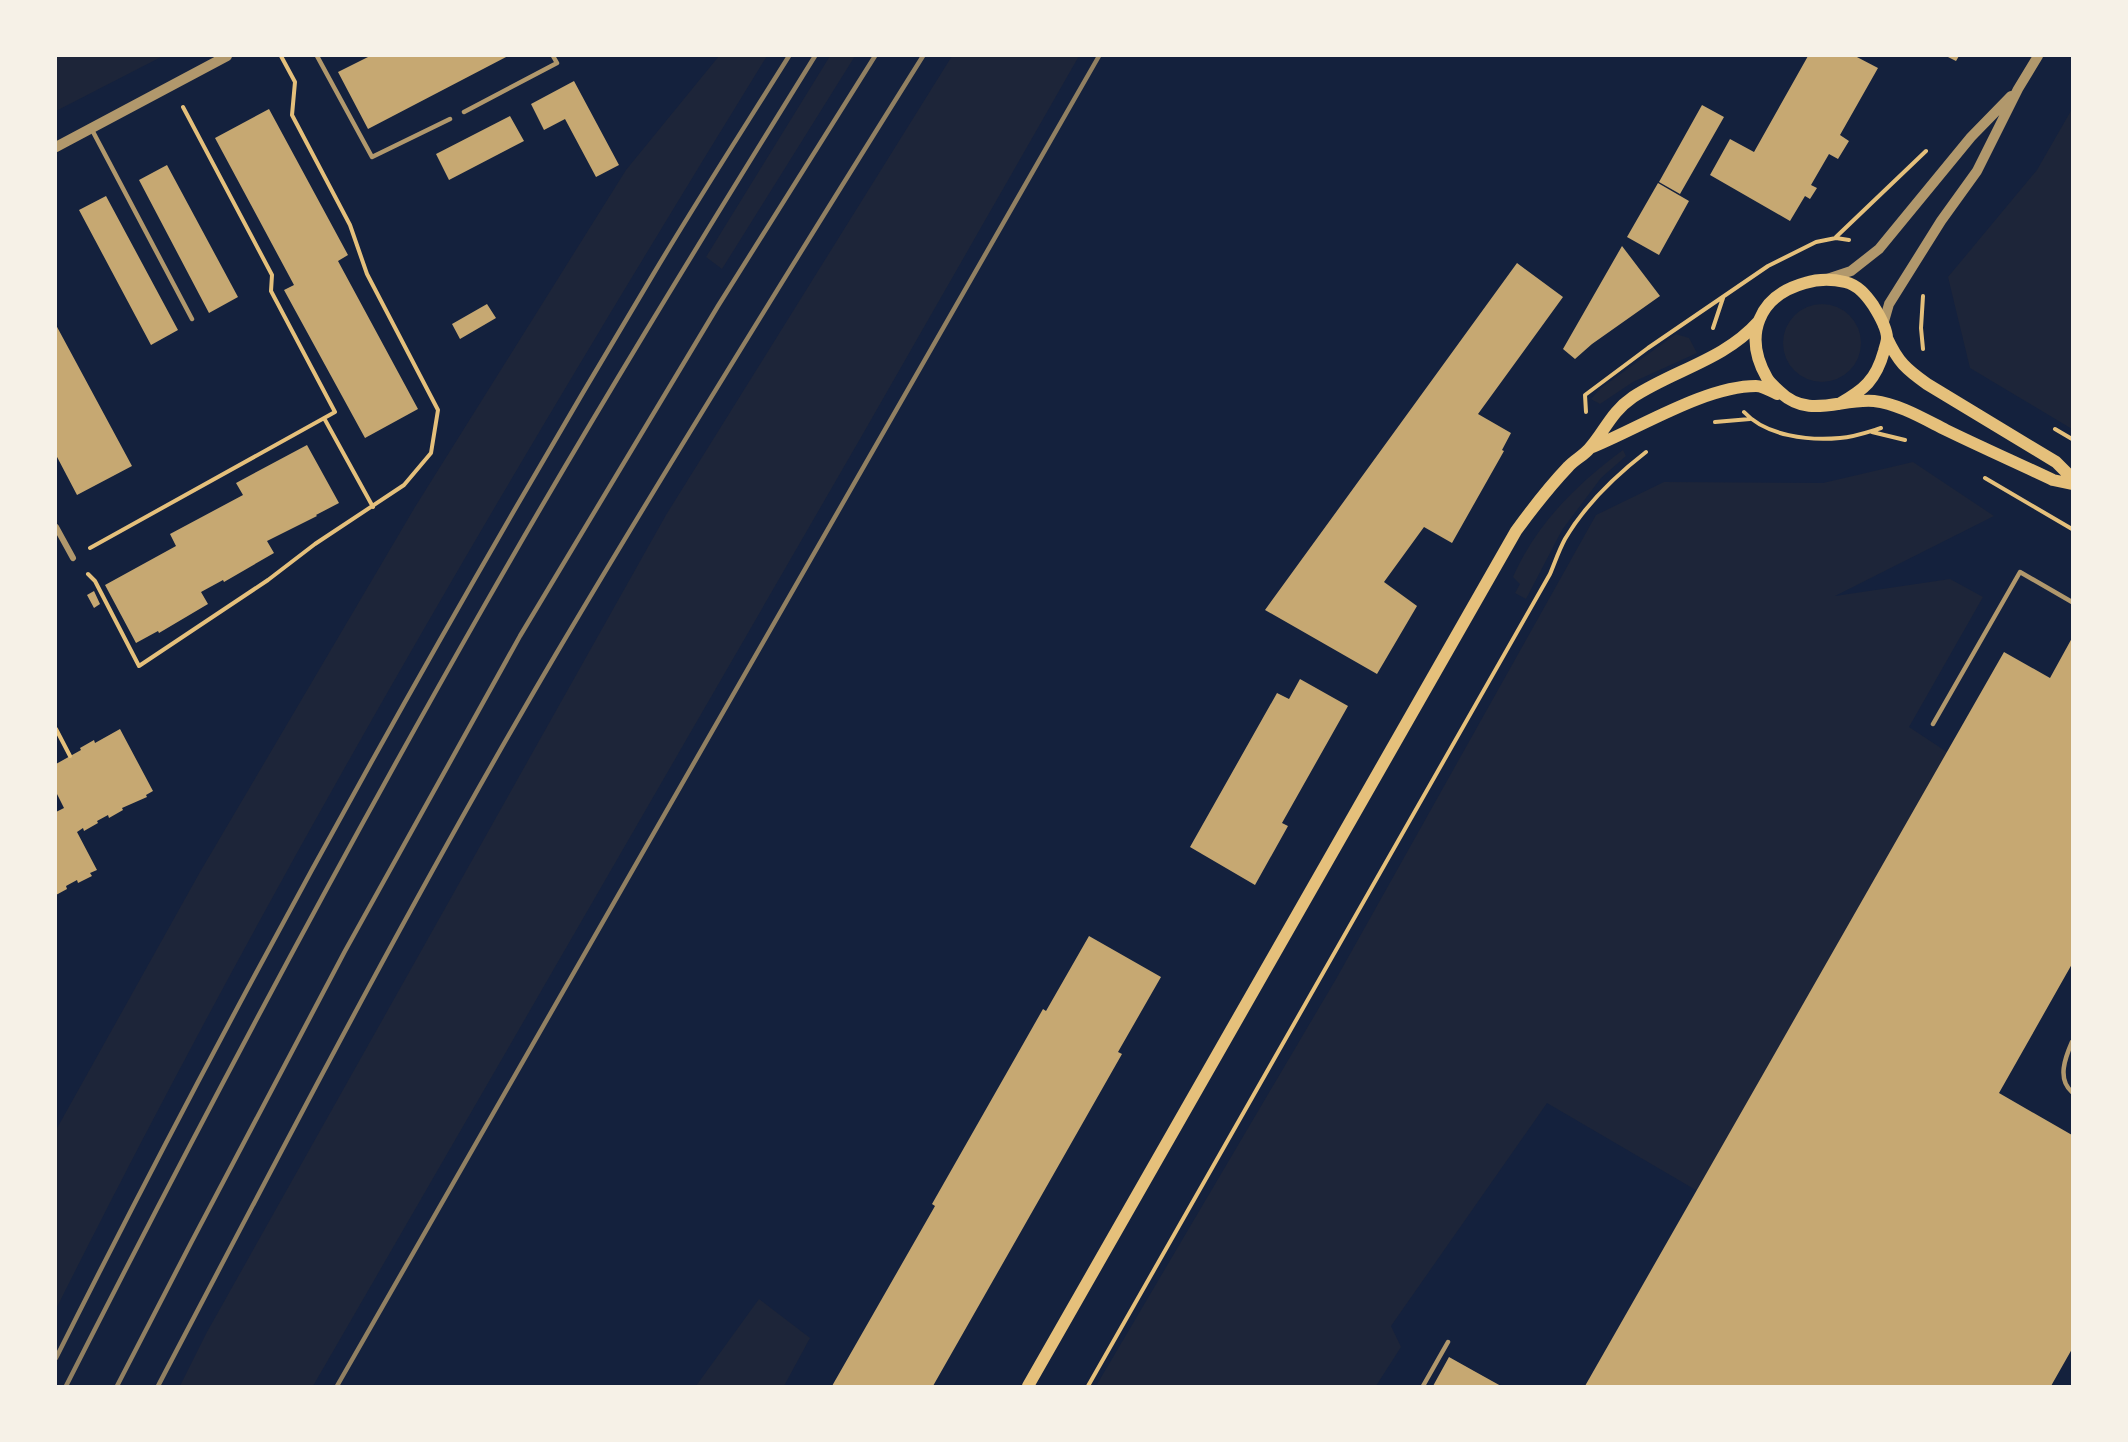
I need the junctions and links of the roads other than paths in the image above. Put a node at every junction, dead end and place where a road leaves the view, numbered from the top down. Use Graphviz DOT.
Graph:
graph roads {
  1 [pos="227,56"];
  2 [pos="317,56"];
  3 [pos="553,56"];
  4 [pos="2038,56"];
  5 [pos="2018,89"];
  6 [pos="464,112"];
  7 [pos="450,119"];
  8 [pos="91,127"];
  9 [pos="56,147"];
  10 [pos="1826,279"];
  11 [pos="192,319"];
  12 [pos="1758,322"];
  13 [pos="1883,325"];
  14 [pos="1887,338"];
  15 [pos="1784,396"];
  16 [pos="1839,404"];
  17 [pos="1589,449"];
  18 [pos="2073,478"];
  19 [pos="2073,484"];
  20 [pos="56,527"];
  21 [pos="72,558"];
  22 [pos="2073,602"];
  23 [pos="1933,724"];
  24 [pos="2073,1042"];
  25 [pos="2073,1092"];
  26 [pos="1448,1342"];
  27 [pos="1028,1386"];
  28 [pos="1423,1386"];
  1 -- 8 [label="street"];
  2 -- 7 [label="lane"];
  3 -- 6 [label="lane"];
  4 -- 5 [label="street"];
  5 -- 10 [label="street"];
  5 -- 13 [label="street"];
  8 -- 9 [label="street"];
  8 -- 11 [label="lane"];
  10 -- 12 [label="main road"];
  10 -- 13 [label="main road"];
  12 -- 15 [label="main road"];
  12 -- 17 [label="main road"];
  13 -- 14 [label="main road"];
  14 -- 16 [label="main road"];
  14 -- 18 [label="main road"];
  15 -- 16 [label="main road"];
  15 -- 17 [label="main road"];
  16 -- 19 [label="main road"];
  17 -- 27 [label="main road"];
  20 -- 21 [label="street"];
  22 -- 23 [label="lane"];
  24 -- 25 [label="lane"];
  26 -- 28 [label="lane"];
}
